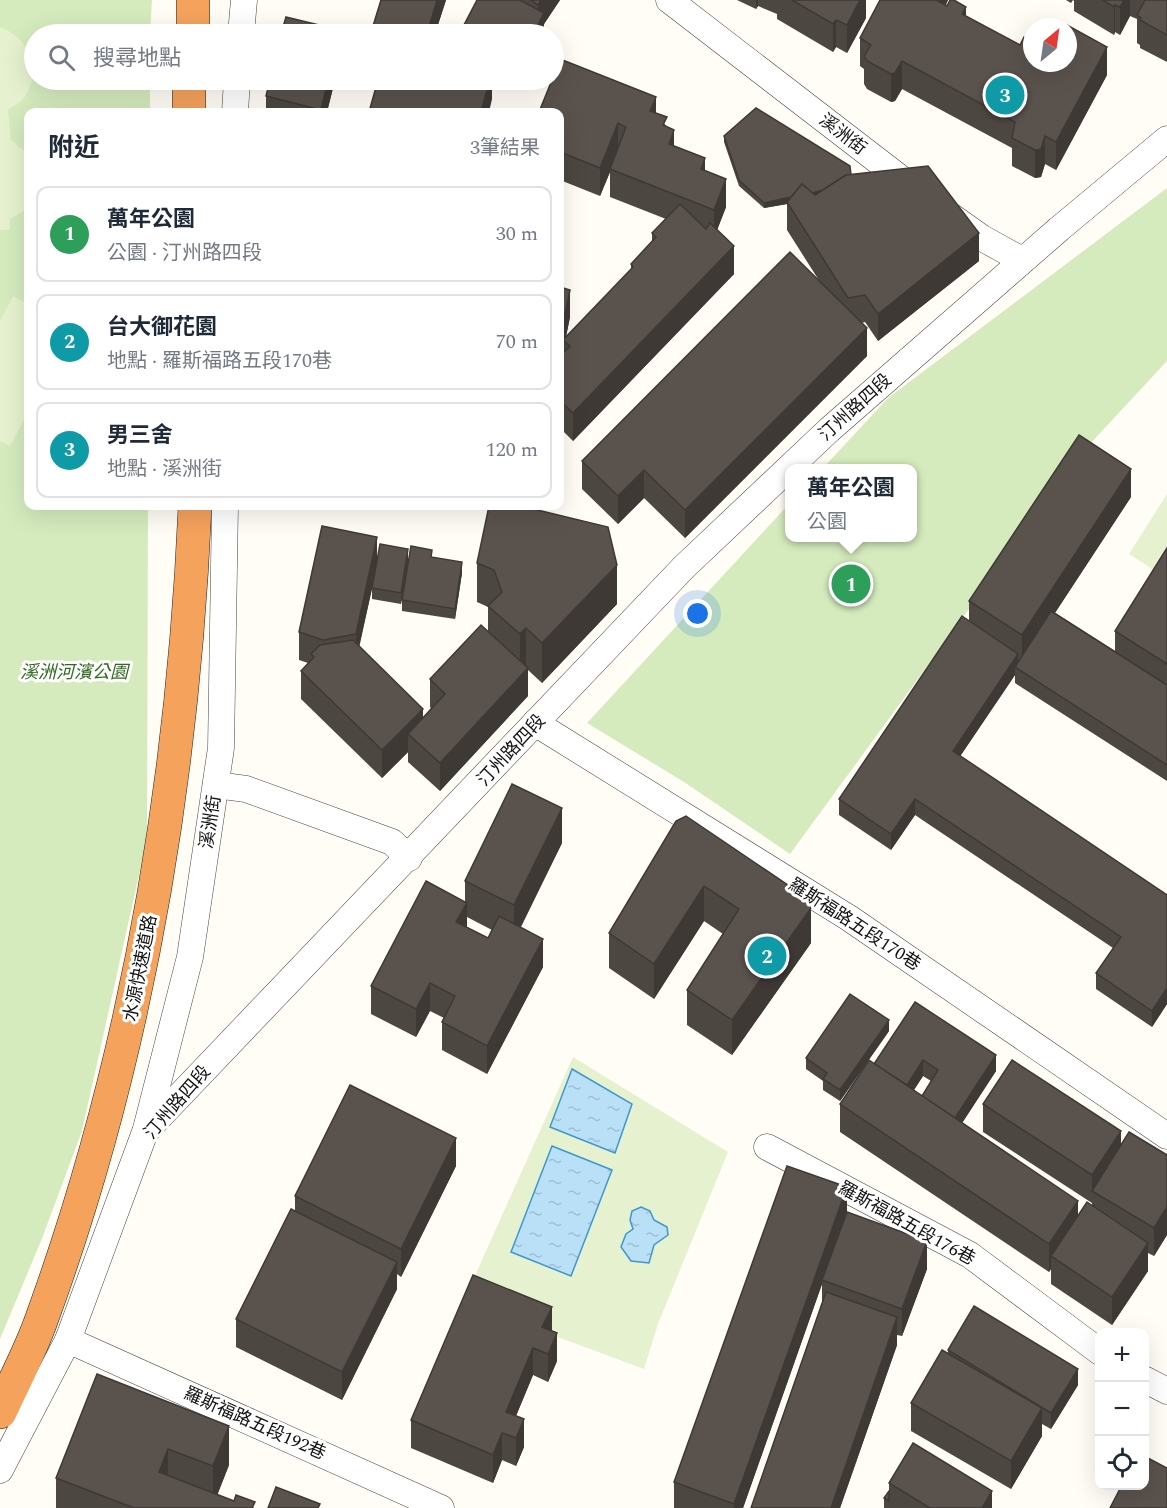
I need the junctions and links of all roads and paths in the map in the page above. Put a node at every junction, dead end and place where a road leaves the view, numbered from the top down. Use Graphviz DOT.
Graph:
graph roads {
  1 [pos="191,0"];
  2 [pos="244,0"];
  3 [pos="669,0"];
  4 [pos="191,24"];
  5 [pos="242,24"];
  6 [pos="191,90"];
  7 [pos="236,90"];
  8 [pos="191,108"];
  9 [pos="235,108"];
  10 [pos="1167,139"];
  11 [pos="1022,260"];
  12 [pos="793,464"];
  13 [pos="785,472"];
  14 [pos="193,510"];
  15 [pos="193,510"];
  16 [pos="225,510"];
  17 [pos="535,723"];
  18 [pos="216,785"];
  19 [pos="409,858"];
  20 [pos="145,1132"];
  21 [pos="1167,1136"];
  22 [pos="767,1147"];
  23 [pos="68,1340"];
  24 [pos="1095,1348"];
  25 [pos="1149,1382"];
  26 [pos="1167,1391"];
  27 [pos="0,1404"];
  28 [pos="0,1412"];
  29 [pos="0,1470"];
  30 [pos="441,1508"];
  1 -- 4 [label="highway"];
  2 -- 5 [label="street"];
  3 -- 11 [label="street, 溪洲街"];
  6 -- 8 [label="highway"];
  7 -- 9 [label="street"];
  10 -- 11 [label="street, 汀州路四段"];
  11 -- 12 [label="street, 汀州路四段"];
  13 -- 17 [label="street, 汀州路四段"];
  14 -- 27 [label="highway, 水源快速道路"];
  15 -- 28 [label="highway, 水源快速道路"];
  16 -- 18 [label="street, 溪洲街"];
  17 -- 19 [label="street, 汀州路四段"];
  17 -- 21 [label="street, 羅斯福路五段170巷"];
  18 -- 19 [label="street"];
  18 -- 20 [label="street, 溪洲街"];
  19 -- 20 [label="street, 汀州路四段"];
  20 -- 23 [label="street, 汀州路四段"];
  22 -- 24 [label="street, 羅斯福路五段176巷"];
  23 -- 29 [label="street, 汀州路四段"];
  23 -- 30 [label="street, 羅斯福路五段192巷"];
  25 -- 26 [label="street"];
}
